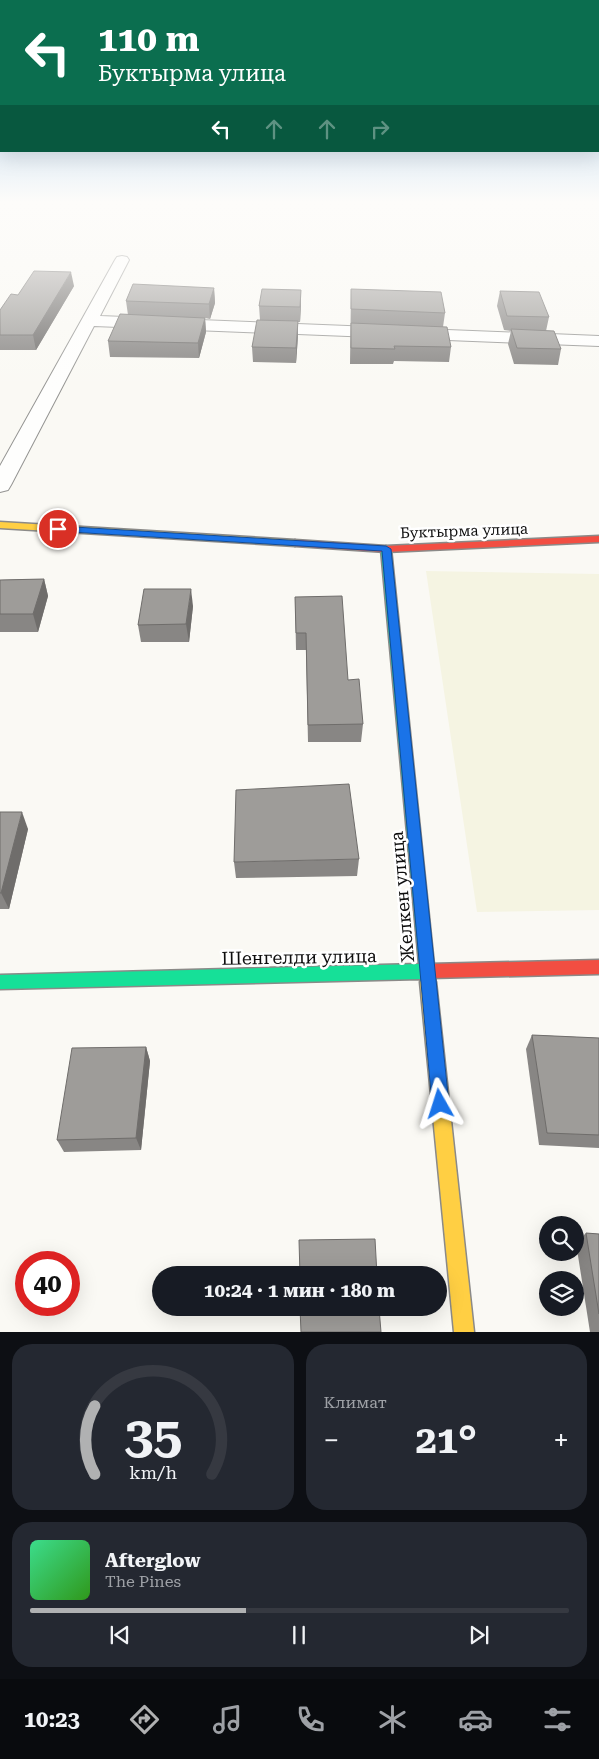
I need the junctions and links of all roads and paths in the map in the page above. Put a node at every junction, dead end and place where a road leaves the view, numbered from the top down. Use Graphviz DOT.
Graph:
graph roads {
  1 [pos="120,264"];
  2 [pos="89,321"];
  3 [pos="599,341"];
  4 [pos="0,485"];
  5 [pos="0,525"];
  6 [pos="599,539"];
  7 [pos="386,549"];
  8 [pos="599,967"];
  9 [pos="427,972"];
  10 [pos="0,982"];
  11 [pos="464,1332"];
  1 -- 2 [label="street"];
  2 -- 3 [label="street"];
  2 -- 4 [label="street"];
  5 -- 7 [label="street, Буктырма улица"];
  6 -- 7 [label="street, Буктырма улица"];
  7 -- 9 [label="street, Желкен улица"];
  8 -- 9 [label="street, Шенгелди улица"];
  9 -- 10 [label="street, Шенгелди улица"];
  9 -- 11 [label="street, Желкен улица"];
}
